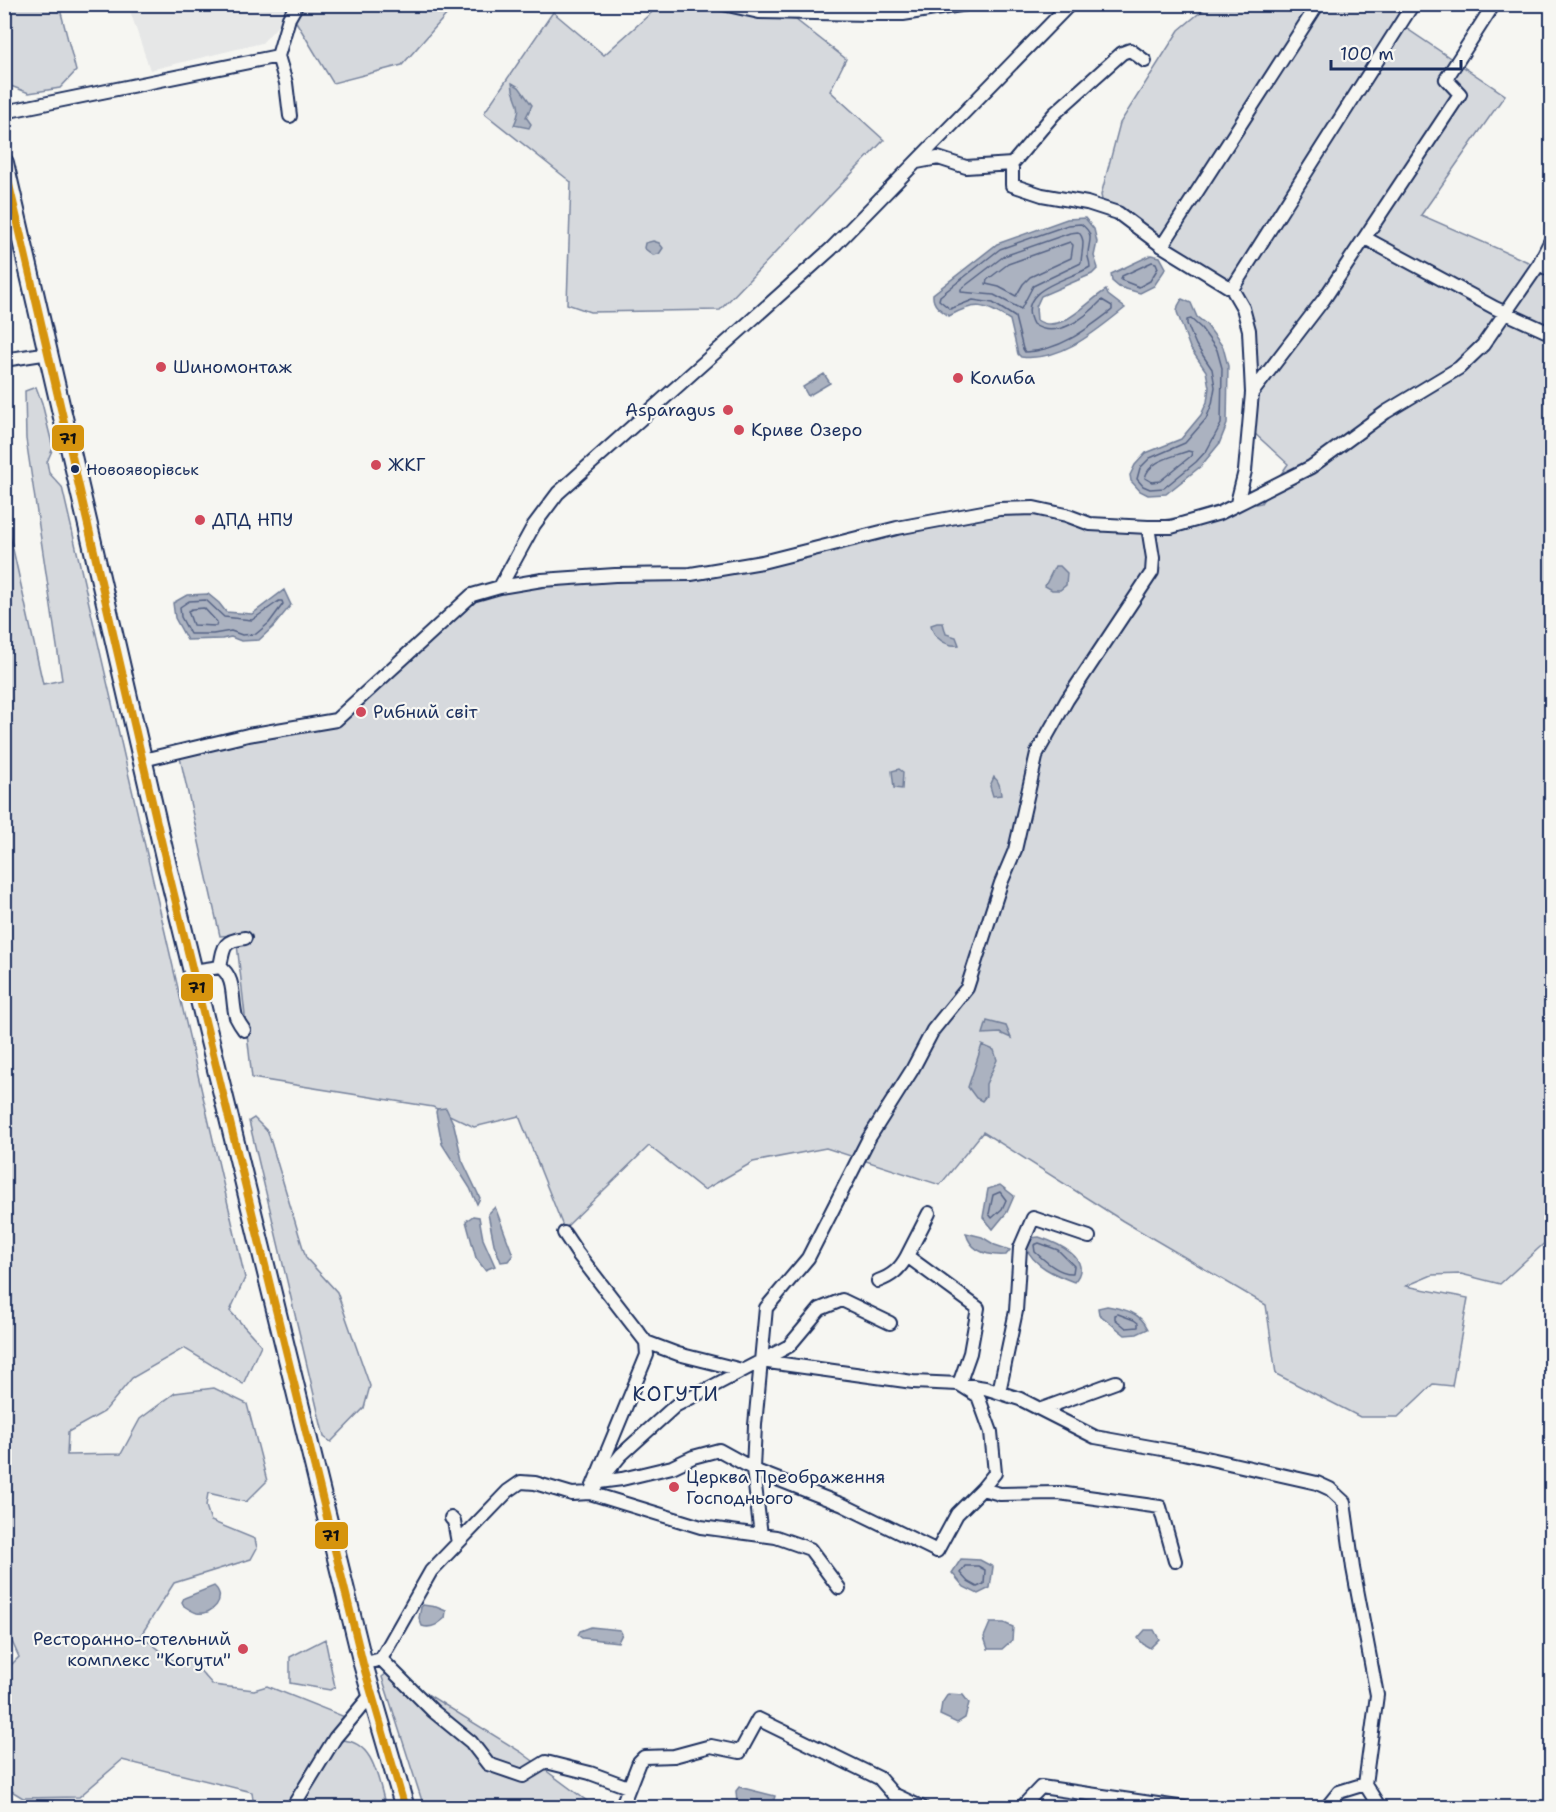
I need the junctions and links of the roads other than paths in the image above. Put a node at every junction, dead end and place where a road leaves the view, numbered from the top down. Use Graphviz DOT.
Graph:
graph roads {
  1 [pos="297,4"];
  2 [pos="723,4"];
  3 [pos="967,4"];
  4 [pos="1070,4"];
  5 [pos="1318,4"];
  6 [pos="1413,4"];
  7 [pos="1494,4"];
  8 [pos="278,56"];
  9 [pos="1145,61"];
  10 [pos="4,112"];
  11 [pos="290,116"];
  12 [pos="917,162"];
  13 [pos="4,163"];
  14 [pos="1012,164"];
  15 [pos="1365,238"];
  16 [pos="1551,238"];
  17 [pos="1162,246"];
  18 [pos="1539,264"];
  19 [pos="1551,271"];
  20 [pos="1232,289"];
  21 [pos="1506,312"];
  22 [pos="1551,334"];
  23 [pos="50,353"];
  24 [pos="4,360"];
  25 [pos="1252,393"];
  26 [pos="1237,503"];
  27 [pos="1148,527"];
  28 [pos="500,587"];
  29 [pos="143,760"];
  30 [pos="245,938"];
  31 [pos="220,967"];
  32 [pos="193,971"];
  33 [pos="243,1030"];
  34 [pos="929,1213"];
  35 [pos="564,1233"];
  36 [pos="1089,1237"];
  37 [pos="907,1256"];
  38 [pos="878,1281"];
  39 [pos="890,1323"];
  40 [pos="646,1342"];
  41 [pos="761,1361"];
  42 [pos="742,1370"];
  43 [pos="1116,1382"];
  44 [pos="959,1384"];
  45 [pos="999,1392"];
  46 [pos="1042,1409"];
  47 [pos="753,1468"];
  48 [pos="599,1482"];
  49 [pos="982,1489"];
  50 [pos="590,1493"];
  51 [pos="451,1518"];
  52 [pos="761,1535"];
  53 [pos="458,1543"];
  54 [pos="1175,1561"];
  55 [pos="839,1588"];
  56 [pos="381,1659"];
  57 [pos="363,1664"];
  58 [pos="371,1695"];
  59 [pos="1365,1784"];
  60 [pos="628,1787"];
  61 [pos="292,1808"];
  62 [pos="405,1808"];
  63 [pos="621,1808"];
  64 [pos="923,1808"];
  65 [pos="1021,1808"];
  66 [pos="1185,1808"];
  67 [pos="1326,1808"];
  68 [pos="1380,1808"];
  1 -- 8 [label="street"];
  2 -- 3 [label="street"];
  4 -- 12 [label="street"];
  5 -- 17 [label="street"];
  6 -- 20 [label="street"];
  7 -- 15 [label="street"];
  8 -- 10 [label="street"];
  8 -- 11 [label="street"];
  9 -- 14 [label="street"];
  12 -- 14 [label="street"];
  12 -- 28 [label="street"];
  13 -- 23 [label="highway"];
  14 -- 17 [label="street"];
  15 -- 21 [label="street"];
  15 -- 25 [label="street"];
  16 -- 18 [label="street"];
  17 -- 20 [label="street"];
  18 -- 19 [label="street"];
  18 -- 21 [label="street"];
  20 -- 25 [label="street"];
  21 -- 22 [label="street"];
  21 -- 26 [label="street"];
  23 -- 24 [label="street"];
  23 -- 29 [label="highway"];
  25 -- 26 [label="street"];
  26 -- 27 [label="street"];
  27 -- 28 [label="street"];
  27 -- 41 [label="street"];
  28 -- 29 [label="street"];
  29 -- 32 [label="highway"];
  30 -- 31 [label="street"];
  31 -- 32 [label="street"];
  31 -- 33 [label="street"];
  32 -- 57 [label="highway"];
  34 -- 37 [label="street"];
  35 -- 40 [label="street"];
  36 -- 45 [label="street"];
  37 -- 38 [label="street"];
  37 -- 44 [label="street"];
  39 -- 41 [label="street"];
  40 -- 42 [label="street"];
  40 -- 50 [label="street"];
  41 -- 42 [label="street"];
  41 -- 44 [label="street"];
  41 -- 47 [label="street"];
  42 -- 48 [label="street"];
  43 -- 46 [label="street"];
  44 -- 45 [label="street"];
  44 -- 49 [label="street"];
  45 -- 46 [label="street"];
  46 -- 59 [label="street"];
  47 -- 48 [label="street"];
  47 -- 49 [label="street"];
  47 -- 52 [label="street"];
  48 -- 50 [label="street"];
  49 -- 54 [label="street"];
  50 -- 52 [label="street"];
  50 -- 53 [label="street"];
  51 -- 53 [label="street"];
  52 -- 55 [label="street"];
  53 -- 56 [label="street"];
  56 -- 57 [label="street"];
  56 -- 60 [label="street"];
  57 -- 58 [label="highway"];
  58 -- 61 [label="street"];
  58 -- 62 [label="highway"];
  59 -- 67 [label="street"];
  59 -- 68 [label="street"];
  60 -- 63 [label="street"];
  60 -- 64 [label="street"];
  65 -- 66 [label="street"];
}
